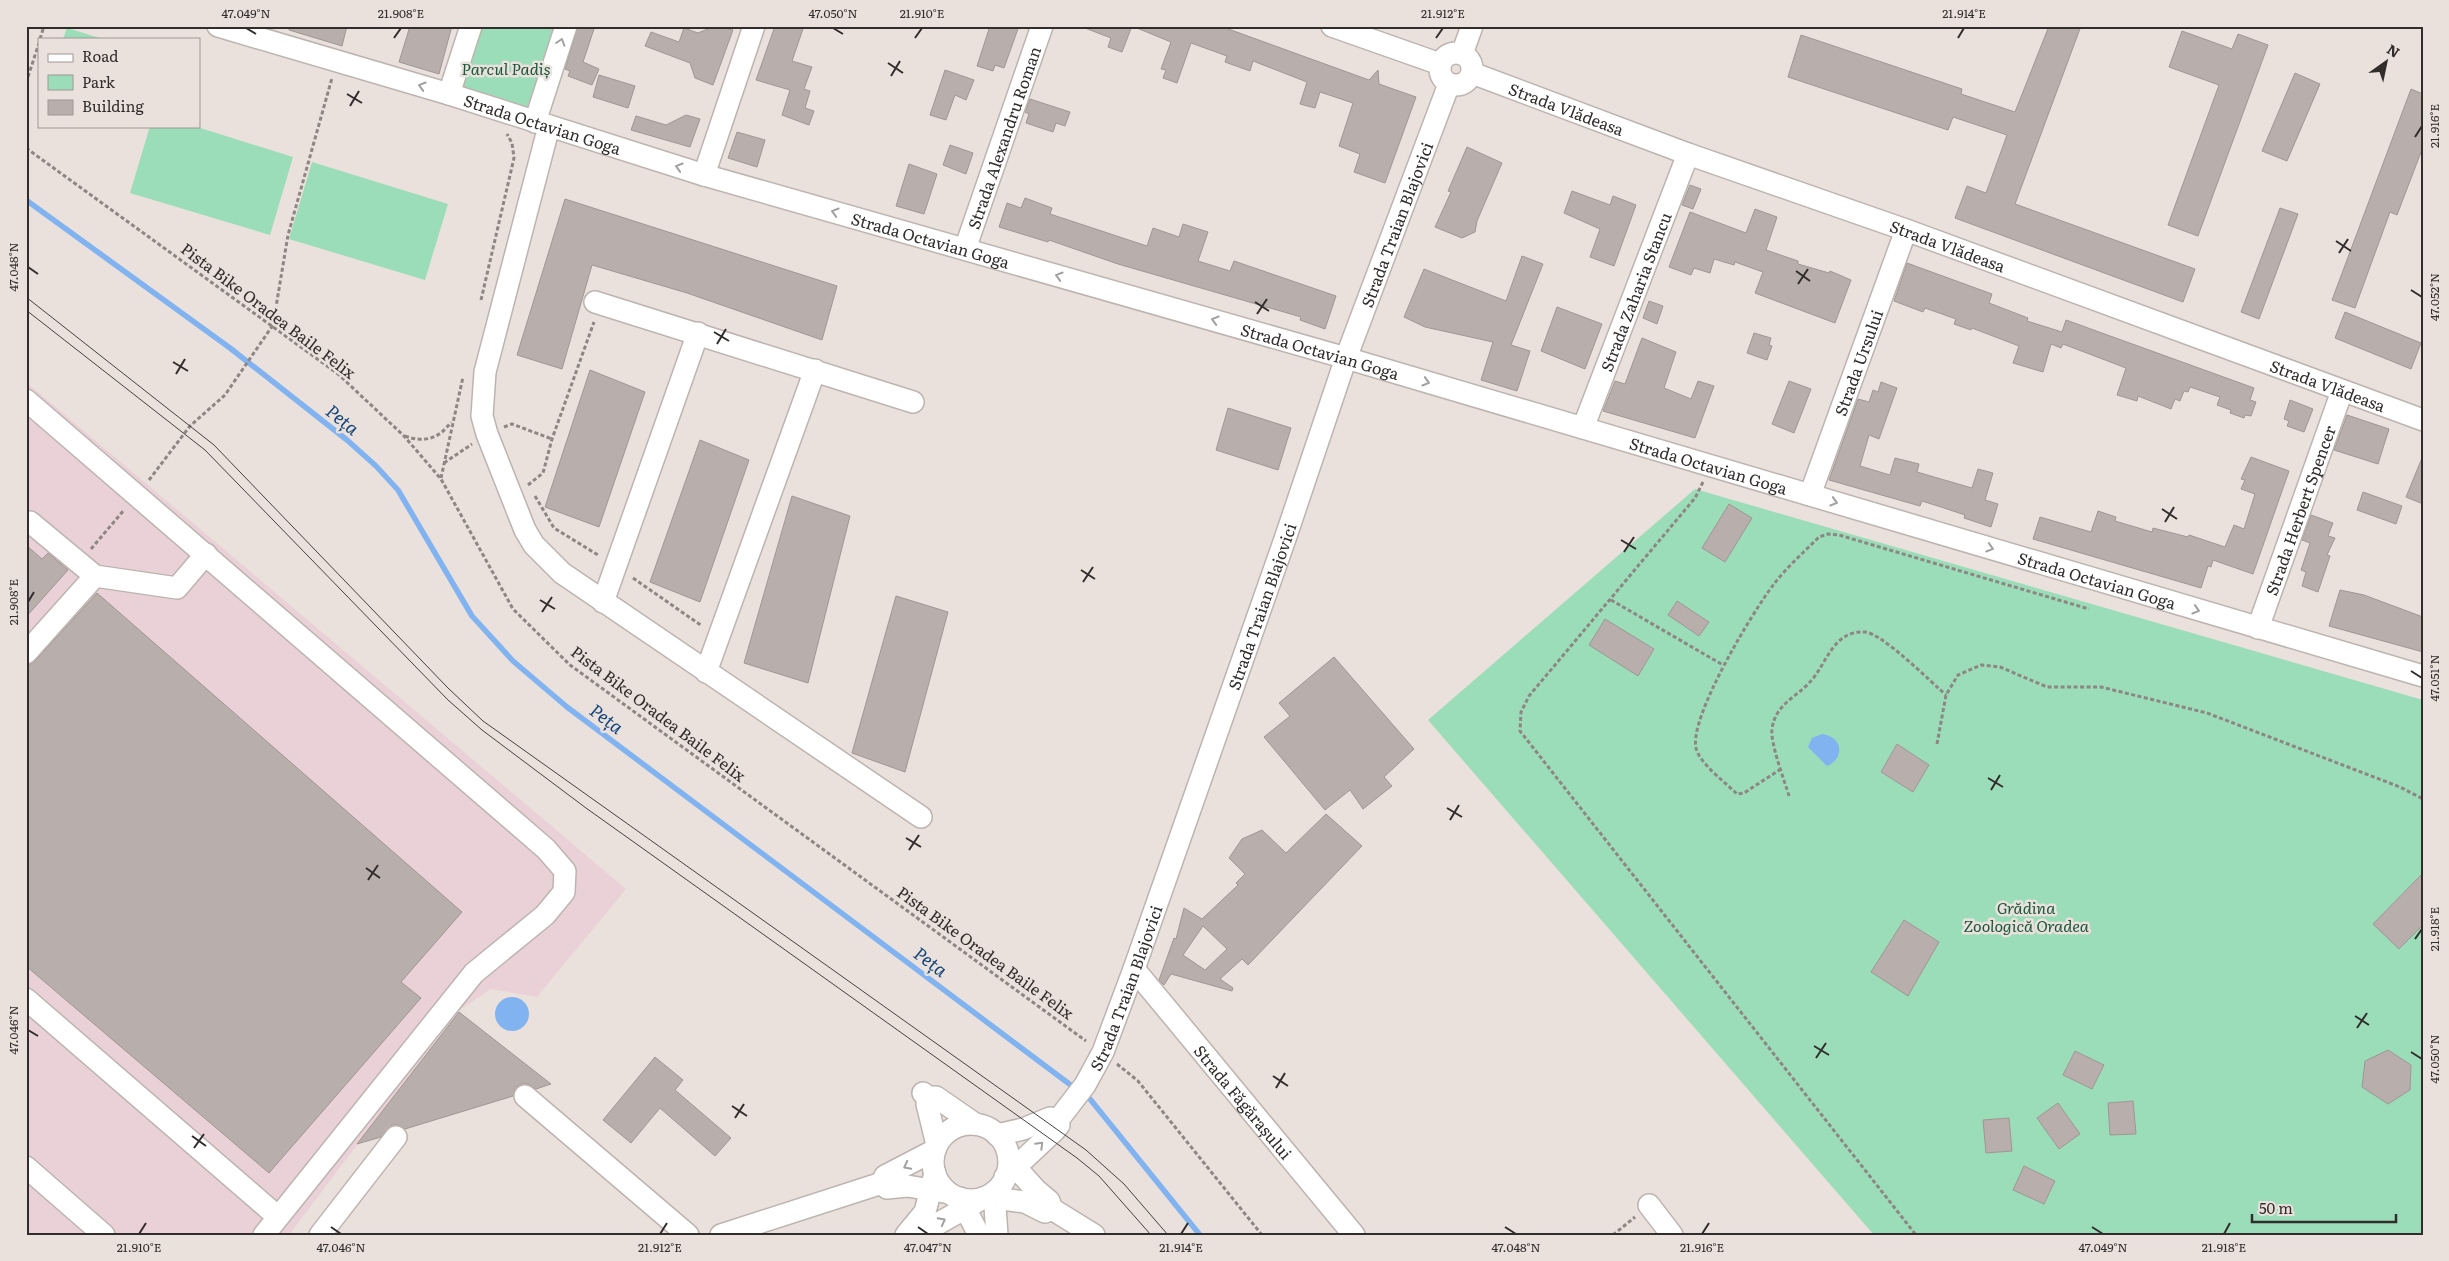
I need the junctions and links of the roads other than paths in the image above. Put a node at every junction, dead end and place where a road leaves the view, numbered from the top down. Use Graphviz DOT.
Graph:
graph roads {
  1 [pos="218,26"];
  2 [pos="470,26"];
  3 [pos="566,26"];
  4 [pos="754,26"];
  5 [pos="1042,26"];
  6 [pos="1332,26"];
  7 [pos="1472,26"];
  8 [pos="1462,54"];
  9 [pos="1440,64"];
  10 [pos="1472,73"];
  11 [pos="1449,84"];
  12 [pos="449,94"];
  13 [pos="542,124"];
  14 [pos="1688,154"];
  15 [pos="704,174"];
  16 [pos="1906,230"];
  17 [pos="966,249"];
  18 [pos="598,303"];
  19 [pos="698,333"];
  20 [pos="1346,358"];
  21 [pos="815,370"];
  22 [pos="2342,392"];
  23 [pos="26,400"];
  24 [pos="913,402"];
  25 [pos="2423,420"];
  26 [pos="1583,428"];
  27 [pos="1810,495"];
  28 [pos="30,522"];
  29 [pos="206,554"];
  30 [pos="87,569"];
  31 [pos="603,602"];
  32 [pos="2258,628"];
  33 [pos="26,653"];
  34 [pos="706,672"];
  35 [pos="2423,676"];
  36 [pos="921,817"];
  37 [pos="1134,969"];
  38 [pos="26,999"];
  39 [pos="525,1096"];
  40 [pos="1060,1118"];
  41 [pos="975,1124"];
  42 [pos="997,1135"];
  43 [pos="396,1137"];
  44 [pos="936,1147"];
  45 [pos="26,1167"];
  46 [pos="882,1183"];
  47 [pos="26,1184"];
  48 [pos="977,1187"];
  49 [pos="1649,1205"];
  50 [pos="1052,1209"];
  51 [pos="278,1217"];
  52 [pos="912,1234"];
  53 [pos="81,1235"];
  54 [pos="104,1235"];
  55 [pos="264,1235"];
  56 [pos="320,1235"];
  57 [pos="688,1235"];
  58 [pos="721,1235"];
  59 [pos="979,1235"];
  60 [pos="997,1235"];
  61 [pos="1094,1235"];
  62 [pos="1354,1235"];
  63 [pos="1672,1235"];
  12 -- 1 [label="street, Strada Octavian Goga, one-way"];
  2 -- 12 [label="street"];
  13 -- 3 [label="street, one-way"];
  4 -- 15 [label="street"];
  5 -- 17 [label="street, Strada Alexandru Roman"];
  6 -- 9 [label="street"];
  7 -- 8 [label="street"];
  8 -- 9 [label="street"];
  8 -- 10 [label="street"];
  9 -- 11 [label="street"];
  10 -- 11 [label="street"];
  10 -- 14 [label="street, Strada Vlădeasa"];
  11 -- 20 [label="street, Strada Traian Blajovici"];
  12 -- 13 [label="street, Strada Octavian Goga"];
  15 -- 13 [label="street, Strada Octavian Goga, one-way"];
  13 -- 31 [label="street"];
  14 -- 16 [label="street, Strada Vlădeasa"];
  14 -- 26 [label="street, Strada Zaharia Stancu"];
  17 -- 15 [label="street, Strada Octavian Goga, one-way"];
  16 -- 22 [label="street, Strada Vlădeasa"];
  16 -- 27 [label="street, Strada Ursului"];
  20 -- 17 [label="street, Strada Octavian Goga, one-way"];
  18 -- 19 [label="street"];
  19 -- 21 [label="street"];
  19 -- 31 [label="street"];
  20 -- 26 [label="street, Strada Octavian Goga, one-way"];
  20 -- 37 [label="street, Strada Traian Blajovici"];
  21 -- 24 [label="street"];
  21 -- 34 [label="street"];
  22 -- 25 [label="street, Strada Vlădeasa"];
  22 -- 32 [label="street, Strada Herbert Spencer"];
  23 -- 29 [label="street"];
  26 -- 27 [label="street, Strada Octavian Goga"];
  27 -- 32 [label="street, Strada Octavian Goga, one-way"];
  28 -- 30 [label="street"];
  29 -- 30 [label="street"];
  29 -- 51 [label="street"];
  30 -- 33 [label="street"];
  31 -- 34 [label="street"];
  32 -- 35 [label="street, Strada Octavian Goga"];
  34 -- 36 [label="street"];
  37 -- 40 [label="street, Strada Traian Blajovici"];
  37 -- 62 [label="street, Strada Făgărașului"];
  38 -- 51 [label="street"];
  39 -- 57 [label="street"];
  40 -- 42 [label="street"];
  48 -- 40 [label="street, Strada Traian Blajovici, one-way"];
  41 -- 42 [label="street"];
  41 -- 44 [label="street"];
  41 -- 44 [label="street"];
  42 -- 48 [label="street"];
  43 -- 56 [label="street"];
  44 -- 46 [label="street, one-way"];
  44 -- 48 [label="street"];
  45 -- 54 [label="street"];
  46 -- 48 [label="street"];
  46 -- 58 [label="street"];
  47 -- 53 [label="street"];
  48 -- 50 [label="street"];
  48 -- 50 [label="street"];
  52 -- 48 [label="street, one-way"];
  48 -- 52 [label="street"];
  48 -- 59 [label="street"];
  48 -- 60 [label="street"];
  49 -- 63 [label="street"];
  50 -- 61 [label="street"];
  51 -- 55 [label="street"];
}
